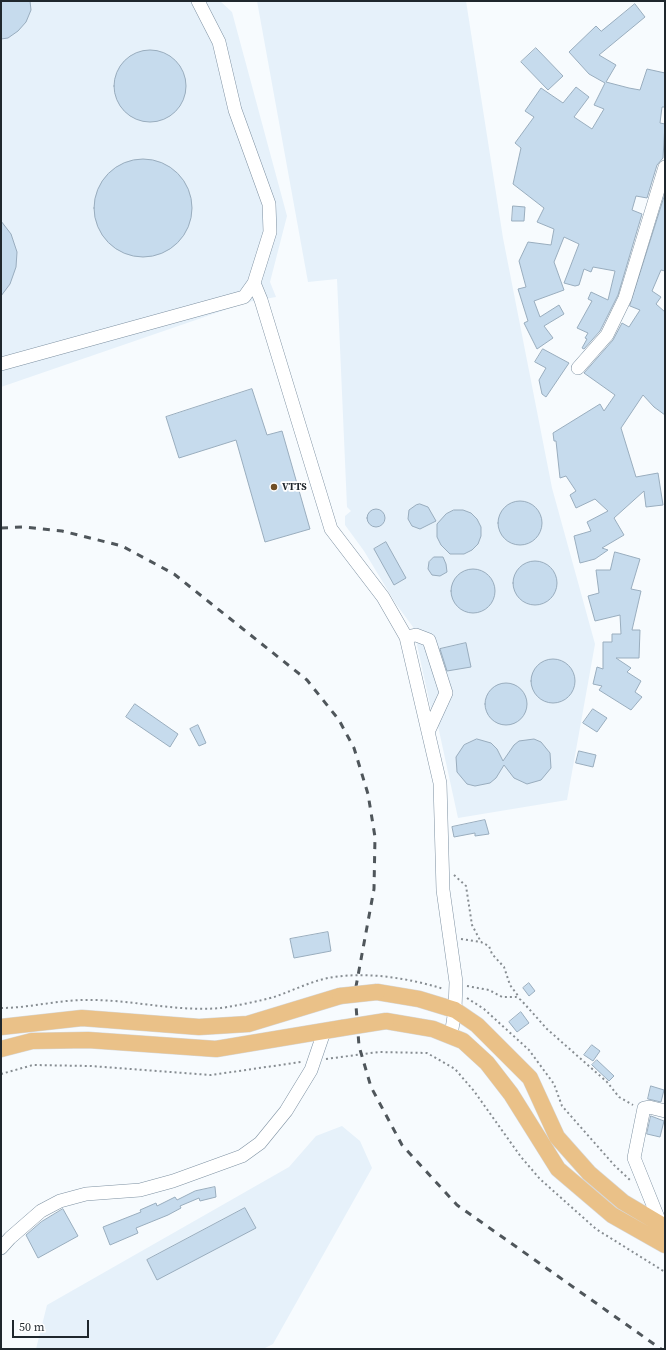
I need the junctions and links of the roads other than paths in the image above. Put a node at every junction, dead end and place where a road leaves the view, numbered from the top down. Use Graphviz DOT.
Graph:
graph roads {
  1 [pos="198,1"];
  2 [pos="665,167"];
  3 [pos="254,283"];
  4 [pos="1,364"];
  5 [pos="578,368"];
  6 [pos="406,637"];
  7 [pos="429,730"];
  8 [pos="455,1010"];
  9 [pos="1,1027"];
  10 [pos="324,1032"];
  11 [pos="451,1035"];
  12 [pos="1,1049"];
  13 [pos="665,1111"];
  14 [pos="663,1226"];
  15 [pos="665,1245"];
  16 [pos="1,1248"];
  1 -- 3 [label="street"];
  2 -- 5 [label="street"];
  3 -- 4 [label="street"];
  3 -- 6 [label="street"];
  6 -- 7 [label="street"];
  6 -- 7 [label="street"];
  7 -- 8 [label="street"];
  8 -- 9 [label="main road, bridge"];
  8 -- 11 [label="street"];
  8 -- 14 [label="main road"];
  10 -- 11 [label="main road, bridge"];
  10 -- 12 [label="main road"];
  10 -- 16 [label="street"];
  11 -- 15 [label="main road"];
  13 -- 14 [label="street"];
}
